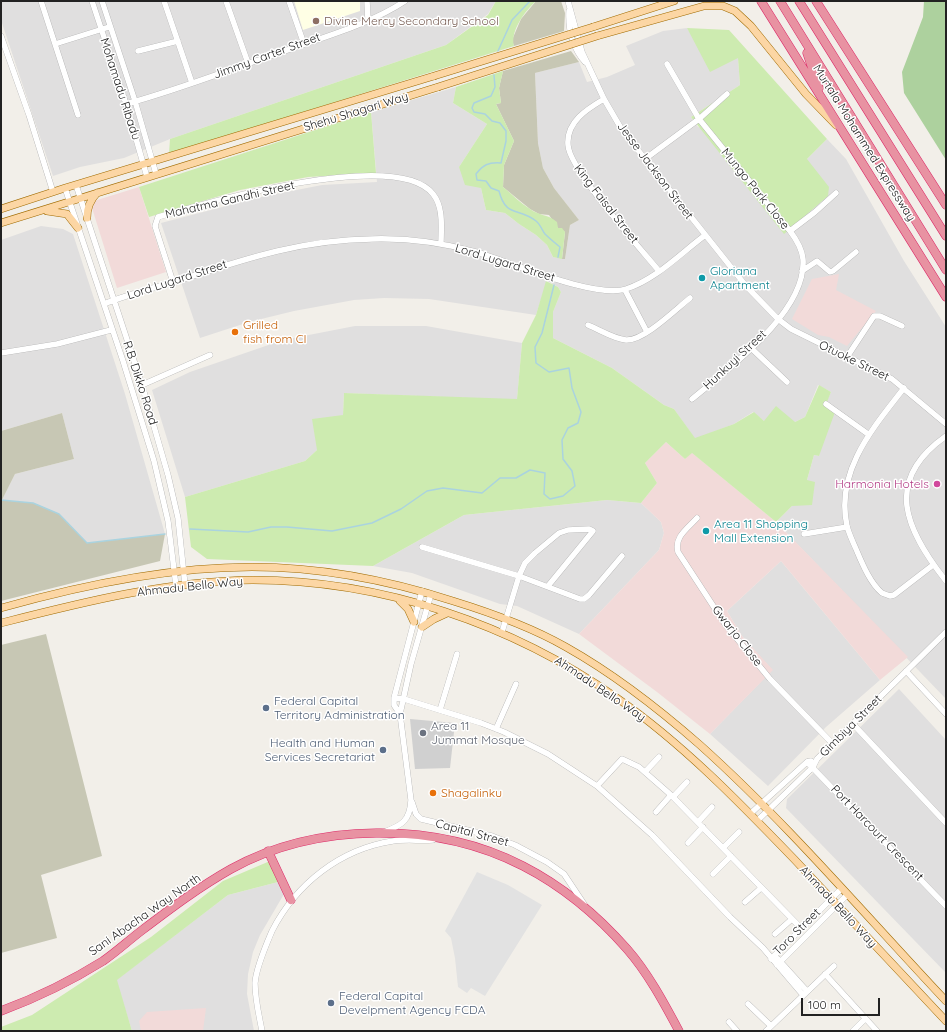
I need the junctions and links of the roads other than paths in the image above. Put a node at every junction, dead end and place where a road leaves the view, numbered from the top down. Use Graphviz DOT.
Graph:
graph roads {
  1 [pos="41,1"];
  2 [pos="92,1"];
  3 [pos="102,1"];
  4 [pos="164,1"];
  5 [pos="226,1"];
  6 [pos="288,1"];
  7 [pos="367,1"];
  8 [pos="406,1"];
  9 [pos="674,1"];
  10 [pos="761,1"];
  11 [pos="780,1"];
  12 [pos="799,1"];
  13 [pos="816,1"];
  14 [pos="568,3"];
  15 [pos="368,20"];
  16 [pos="109,27"];
  17 [pos="100,30"];
  18 [pos="1,36"];
  19 [pos="801,38"];
  20 [pos="178,41"];
  21 [pos="55,44"];
  22 [pos="304,44"];
  23 [pos="138,51"];
  24 [pos="248,63"];
  25 [pos="667,64"];
  26 [pos="192,83"];
  27 [pos="727,94"];
  28 [pos="604,99"];
  29 [pos="135,101"];
  30 [pos="825,103"];
  31 [pos="126,104"];
  32 [pos="78,115"];
  33 [pos="699,119"];
  34 [pos="843,132"];
  35 [pos="645,159"];
  36 [pos="153,163"];
  37 [pos="144,166"];
  38 [pos="156,174"];
  39 [pos="147,177"];
  40 [pos="76,185"];
  41 [pos="64,188"];
  42 [pos="53,192"];
  43 [pos="97,192"];
  44 [pos="836,193"];
  45 [pos="80,197"];
  46 [pos="69,201"];
  47 [pos="946,206"];
  48 [pos="1,209"];
  49 [pos="39,211"];
  50 [pos="87,218"];
  51 [pos="1,224"];
  52 [pos="78,228"];
  53 [pos="790,231"];
  54 [pos="704,236"];
  55 [pos="946,236"];
  56 [pos="440,244"];
  57 [pos="856,252"];
  58 [pos="946,270"];
  59 [pos="659,271"];
  60 [pos="802,271"];
  61 [pos="173,282"];
  62 [pos="625,290"];
  63 [pos="946,297"];
  64 [pos="690,298"];
  65 [pos="114,301"];
  66 [pos="104,304"];
  67 [pos="778,319"];
  68 [pos="588,325"];
  69 [pos="902,326"];
  70 [pos="111,330"];
  71 [pos="646,332"];
  72 [pos="751,348"];
  73 [pos="1,353"];
  74 [pos="210,355"];
  75 [pos="847,357"];
  76 [pos="787,382"];
  77 [pos="142,385"];
  78 [pos="904,388"];
  79 [pos="692,399"];
  80 [pos="826,404"];
  81 [pos="946,424"];
  82 [pos="868,434"];
  83 [pos="946,436"];
  84 [pos="697,518"];
  85 [pos="848,527"];
  86 [pos="804,534"];
  87 [pos="422,547"];
  88 [pos="622,556"];
  89 [pos="934,565"];
  90 [pos="184,571"];
  91 [pos="174,572"];
  92 [pos="519,576"];
  93 [pos="946,581"];
  94 [pos="185,585"];
  95 [pos="176,586"];
  96 [pos="548,586"];
  97 [pos="422,591"];
  98 [pos="431,594"];
  99 [pos="399,599"];
  100 [pos="418,604"];
  101 [pos="428,607"];
  102 [pos="1,608"];
  103 [pos="447,613"];
  104 [pos="506,618"];
  105 [pos="414,622"];
  106 [pos="1,623"];
  107 [pos="422,627"];
  108 [pos="502,632"];
  109 [pos="946,632"];
  110 [pos="457,654"];
  111 [pos="906,671"];
  112 [pos="516,684"];
  113 [pos="394,698"];
  114 [pos="404,699"];
  115 [pos="412,703"];
  116 [pos="394,705"];
  117 [pos="403,706"];
  118 [pos="440,710"];
  119 [pos="400,714"];
  120 [pos="946,714"];
  121 [pos="854,724"];
  122 [pos="496,729"];
  123 [pos="833,744"];
  124 [pos="659,757"];
  125 [pos="817,759"];
  126 [pos="807,762"];
  127 [pos="813,767"];
  128 [pos="645,772"];
  129 [pos="687,782"];
  130 [pos="597,786"];
  131 [pos="672,796"];
  132 [pos="411,800"];
  133 [pos="760,804"];
  134 [pos="712,807"];
  135 [pos="767,811"];
  136 [pos="656,812"];
  137 [pos="750,814"];
  138 [pos="757,821"];
  139 [pos="698,822"];
  140 [pos="946,823"];
  141 [pos="703,827"];
  142 [pos="739,832"];
  143 [pos="381,833"];
  144 [pos="447,840"];
  145 [pos="688,843"];
  146 [pos="723,848"];
  147 [pos="268,851"];
  148 [pos="731,856"];
  149 [pos="713,874"];
  150 [pos="761,888"];
  151 [pos="841,889"];
  152 [pos="847,895"];
  153 [pos="831,899"];
  154 [pos="291,900"];
  155 [pos="745,902"];
  156 [pos="837,905"];
  157 [pos="946,906"];
  158 [pos="589,911"];
  159 [pos="792,919"];
  160 [pos="801,928"];
  161 [pos="775,934"];
  162 [pos="773,957"];
  163 [pos="779,963"];
  164 [pos="834,966"];
  165 [pos="825,974"];
  166 [pos="805,993"];
  167 [pos="946,1001"];
  168 [pos="748,1004"];
  169 [pos="1,1011"];
  170 [pos="865,1019"];
  171 [pos="946,1021"];
  172 [pos="729,1022"];
  173 [pos="771,1026"];
  174 [pos="262,1031"];
  175 [pos="679,1031"];
  176 [pos="737,1031"];
  177 [pos="766,1031"];
  178 [pos="853,1031"];
  179 [pos="877,1031"];
  1 -- 21 [label="street"];
  2 -- 17 [label="street, Mohamadu Ribadu"];
  3 -- 16 [label="street, Mohamadu Ribadu"];
  4 -- 20 [label="street"];
  5 -- 24 [label="street"];
  6 -- 22 [label="street"];
  7 -- 15 [label="street"];
  8 -- 15 [label="street, Jimmy Carter Street"];
  9 -- 36 [label="main road, Shehu Shagari Way, bridge"];
  10 -- 30 [label="highway, Murtala Mohammed Expressway"];
  11 -- 19 [label="highway, Murtala Mohammed Expressway"];
  12 -- 55 [label="highway, Murtala Mohammed Expressway"];
  13 -- 47 [label="highway"];
  14 -- 28 [label="street, Jesse Jackson Street"];
  15 -- 22 [label="street, Jimmy Carter Street"];
  16 -- 17 [label="street"];
  16 -- 29 [label="street, Mohamadu Ribadu"];
  17 -- 21 [label="street"];
  17 -- 31 [label="street, Mohamadu Ribadu"];
  18 -- 42 [label="street"];
  19 -- 30 [label="highway"];
  19 -- 58 [label="highway, Murtala Mohammed Expressway"];
  20 -- 23 [label="street"];
  20 -- 26 [label="street"];
  21 -- 32 [label="street"];
  22 -- 24 [label="street, Jimmy Carter Street"];
  24 -- 26 [label="street, Jimmy Carter Street"];
  25 -- 33 [label="street, Mungo Park Close"];
  26 -- 29 [label="street, Jimmy Carter Street"];
  27 -- 33 [label="street"];
  28 -- 35 [label="street, Jesse Jackson Street"];
  28 -- 59 [label="street, King Faisal Street"];
  29 -- 31 [label="street, Jimmy Carter Street"];
  29 -- 36 [label="street, Mohamadu Ribadu"];
  30 -- 34 [label="highway, Murtala Mohammed Expressway"];
  31 -- 37 [label="street, Mohamadu Ribadu"];
  33 -- 35 [label="street"];
  33 -- 53 [label="street, Mungo Park Close"];
  34 -- 38 [label="main road, Shehu Shagari Way, bridge"];
  34 -- 63 [label="highway, Murtala Mohammed Expressway"];
  35 -- 54 [label="street, Jesse Jackson Street"];
  36 -- 37 [label="main road, Shehu Shagari Way"];
  36 -- 38 [label="street, Mohamadu Ribadu"];
  37 -- 39 [label="street, Mohamadu Ribadu"];
  37 -- 40 [label="main road, Shehu Shagari Way"];
  38 -- 39 [label="main road, Shehu Shagari Way"];
  39 -- 43 [label="main road, Shehu Shagari Way"];
  40 -- 41 [label="main road, Shehu Shagari Way"];
  40 -- 45 [label="street, R.B. Dikko Road"];
  41 -- 42 [label="main road, Shehu Shagari Way"];
  41 -- 46 [label="street, R.B. Dikko Road"];
  42 -- 48 [label="main road, Shehu Shagari Way"];
  43 -- 45 [label="main road, Shehu Shagari Way"];
  43 -- 50 [label="main road"];
  44 -- 53 [label="street"];
  45 -- 46 [label="main road, Shehu Shagari Way"];
  45 -- 50 [label="street, R.B. Dikko Road"];
  46 -- 49 [label="main road, Shehu Shagari Way"];
  46 -- 52 [label="street, R.B. Dikko Road"];
  49 -- 51 [label="main road, Shehu Shagari Way"];
  49 -- 52 [label="main road"];
  50 -- 65 [label="street, R.B. Dikko Road"];
  52 -- 66 [label="street, R.B. Dikko Road"];
  53 -- 60 [label="street, Mungo Park Close"];
  54 -- 59 [label="street, Lord Lugard Street"];
  54 -- 67 [label="street, Jesse Jackson Street"];
  56 -- 61 [label="street, Lord Lugard Street"];
  56 -- 61 [label="street, Mahatma Gandhi Street"];
  56 -- 62 [label="street, Lord Lugard Street"];
  57 -- 60 [label="street"];
  59 -- 62 [label="street, Lord Lugard Street"];
  60 -- 67 [label="street, Mungo Park Close"];
  61 -- 65 [label="street, Lord Lugard Street"];
  62 -- 71 [label="street"];
  64 -- 71 [label="street"];
  65 -- 66 [label="street, Lord Lugard Street"];
  65 -- 77 [label="street, R.B. Dikko Road"];
  66 -- 70 [label="street, R.B. Dikko Road"];
  67 -- 72 [label="street, Hunkuyi Street"];
  67 -- 75 [label="street, Otuoke Street"];
  68 -- 71 [label="street"];
  69 -- 75 [label="street"];
  70 -- 73 [label="street"];
  70 -- 91 [label="street, R.B. Dikko Road"];
  72 -- 76 [label="street"];
  72 -- 79 [label="street, Hunkuyi Street"];
  74 -- 77 [label="street"];
  75 -- 78 [label="street, Otuoke Street"];
  77 -- 90 [label="street, R.B. Dikko Road"];
  78 -- 81 [label="street, Otuoke Street"];
  78 -- 82 [label="street"];
  80 -- 82 [label="street"];
  82 -- 85 [label="street"];
  83 -- 89 [label="street"];
  84 -- 123 [label="street, Gwarjo Close"];
  85 -- 86 [label="street"];
  85 -- 89 [label="street"];
  87 -- 92 [label="street"];
  88 -- 96 [label="street"];
  89 -- 93 [label="street"];
  90 -- 91 [label="main road, Ahmadu Bello Way"];
  90 -- 94 [label="street, R.B. Dikko Road"];
  90 -- 97 [label="main road, Ahmadu Bello Way"];
  91 -- 95 [label="street, R.B. Dikko Road"];
  91 -- 102 [label="main road, Ahmadu Bello Way"];
  92 -- 96 [label="street"];
  92 -- 96 [label="street"];
  92 -- 104 [label="street"];
  94 -- 95 [label="main road, Ahmadu Bello Way"];
  94 -- 99 [label="main road, Ahmadu Bello Way"];
  95 -- 106 [label="main road, Ahmadu Bello Way"];
  97 -- 98 [label="main road, Ahmadu Bello Way"];
  97 -- 100 [label="street"];
  98 -- 101 [label="street, Capital Street"];
  98 -- 104 [label="main road, Ahmadu Bello Way"];
  99 -- 100 [label="main road, Ahmadu Bello Way"];
  99 -- 105 [label="main road"];
  100 -- 101 [label="main road, Ahmadu Bello Way"];
  100 -- 105 [label="street"];
  101 -- 103 [label="main road, Ahmadu Bello Way"];
  101 -- 107 [label="street, Capital Street"];
  103 -- 107 [label="main road"];
  103 -- 108 [label="main road, Ahmadu Bello Way"];
  104 -- 108 [label="street"];
  104 -- 133 [label="main road, Ahmadu Bello Way"];
  105 -- 113 [label="street"];
  107 -- 114 [label="street, Capital Street"];
  108 -- 137 [label="main road, Ahmadu Bello Way"];
  109 -- 111 [label="street, Gimbiya Street"];
  110 -- 118 [label="street"];
  111 -- 120 [label="street"];
  111 -- 121 [label="street, Gimbiya Street"];
  112 -- 122 [label="street"];
  113 -- 114 [label="street"];
  113 -- 116 [label="street"];
  114 -- 115 [label="street"];
  114 -- 117 [label="street, Capital Street"];
  115 -- 117 [label="street"];
  115 -- 118 [label="street"];
  116 -- 117 [label="street"];
  116 -- 119 [label="street"];
  117 -- 119 [label="street, Capital Street"];
  118 -- 122 [label="street"];
  119 -- 132 [label="street, Capital Street"];
  121 -- 123 [label="street, Gimbiya Street"];
  121 -- 140 [label="street"];
  122 -- 130 [label="street"];
  123 -- 125 [label="street, Gimbiya Street"];
  124 -- 128 [label="street"];
  125 -- 126 [label="street"];
  125 -- 127 [label="street, Gimbiya Street"];
  126 -- 127 [label="street, Port Harcourt Crescent"];
  126 -- 133 [label="street"];
  127 -- 135 [label="street, Gimbiya Street"];
  127 -- 157 [label="street, Port Harcourt Crescent"];
  128 -- 130 [label="street"];
  128 -- 131 [label="street"];
  129 -- 131 [label="street"];
  130 -- 162 [label="street"];
  131 -- 136 [label="street"];
  131 -- 139 [label="street"];
  132 -- 143 [label="street, Capital Street"];
  132 -- 158 [label="street, Capital Street"];
  133 -- 135 [label="main road, Ahmadu Bello Way"];
  133 -- 137 [label="street"];
  134 -- 139 [label="street"];
  135 -- 138 [label="street, Gimbiya Street"];
  135 -- 151 [label="main road, Ahmadu Bello Way"];
  137 -- 138 [label="main road, Ahmadu Bello Way"];
  138 -- 153 [label="main road, Ahmadu Bello Way"];
  139 -- 141 [label="street"];
  141 -- 145 [label="street"];
  141 -- 146 [label="street"];
  142 -- 146 [label="street"];
  143 -- 144 [label="highway, Sani Abacha Way North"];
  143 -- 147 [label="highway, Sani Abacha Way North"];
  144 -- 154 [label="street"];
  144 -- 158 [label="highway, Sani Abacha Way North"];
  146 -- 148 [label="street"];
  147 -- 154 [label="highway"];
  147 -- 169 [label="highway, Sani Abacha Way North"];
  148 -- 149 [label="street"];
  148 -- 150 [label="street"];
  150 -- 155 [label="street"];
  150 -- 159 [label="street"];
  151 -- 152 [label="main road, Ahmadu Bello Way"];
  151 -- 153 [label="street, Toro Street"];
  152 -- 156 [label="street, Toro Street"];
  152 -- 167 [label="main road, Ahmadu Bello Way"];
  153 -- 156 [label="main road, Ahmadu Bello Way"];
  153 -- 160 [label="street, Toro Street"];
  154 -- 174 [label="street"];
  156 -- 163 [label="street, Toro Street"];
  156 -- 171 [label="main road, Ahmadu Bello Way"];
  158 -- 175 [label="highway, Sani Abacha Way North"];
  159 -- 160 [label="street"];
  159 -- 161 [label="street"];
  160 -- 162 [label="street, Toro Street"];
  162 -- 163 [label="street"];
  163 -- 166 [label="street"];
  164 -- 165 [label="street"];
  165 -- 166 [label="street"];
  165 -- 170 [label="street"];
  166 -- 173 [label="street"];
  168 -- 173 [label="street"];
  170 -- 178 [label="street"];
  170 -- 179 [label="street"];
  172 -- 176 [label="street"];
  173 -- 177 [label="street"];
}
